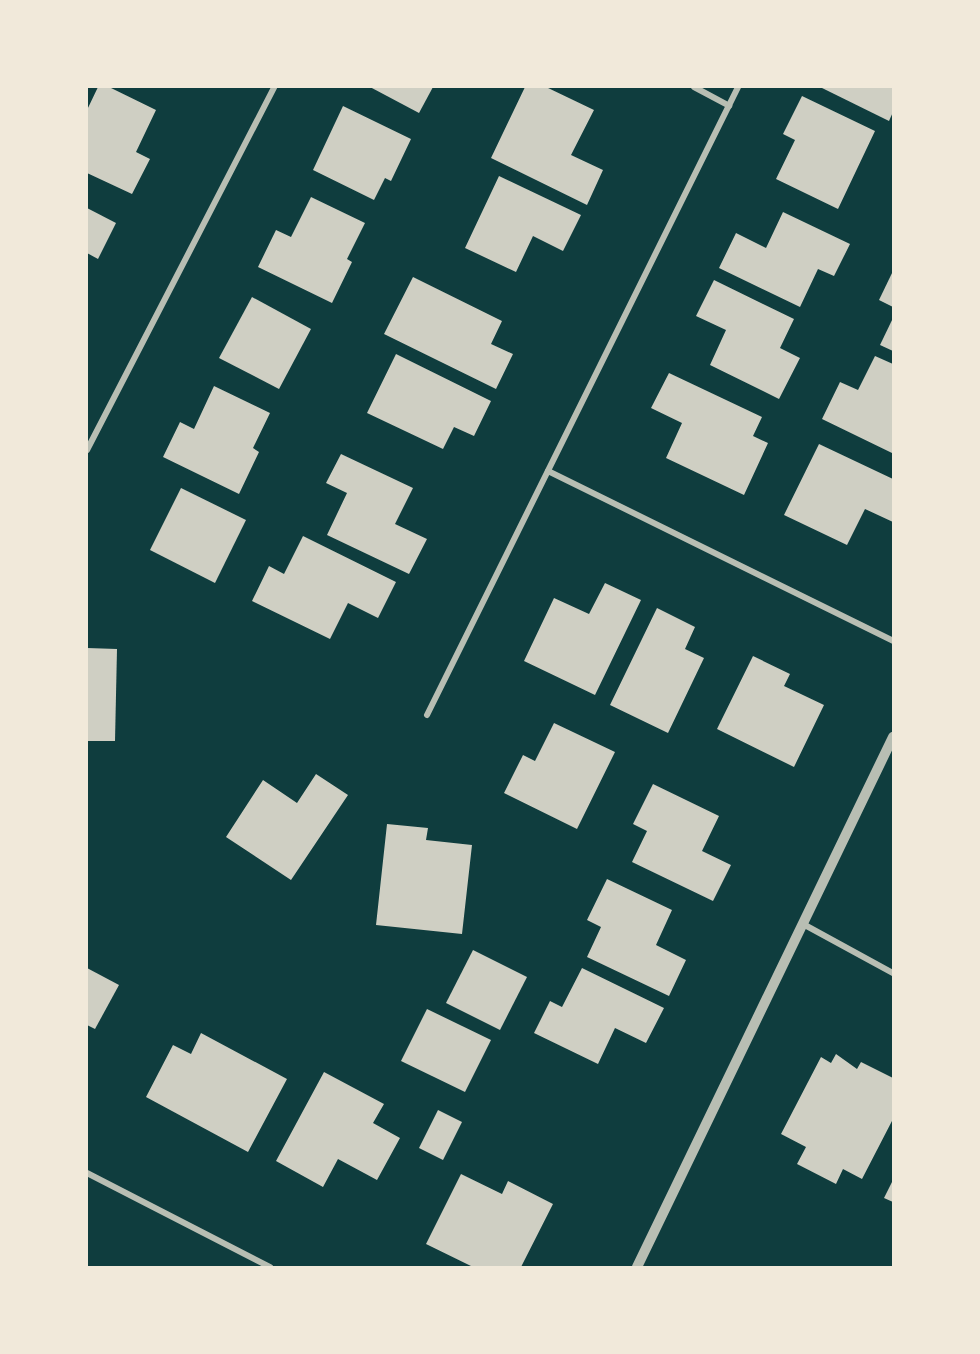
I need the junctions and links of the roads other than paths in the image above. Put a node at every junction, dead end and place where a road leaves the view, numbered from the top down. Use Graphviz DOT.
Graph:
graph roads {
  1 [pos="274,87"];
  2 [pos="694,87"];
  3 [pos="738,87"];
  4 [pos="729,106"];
  5 [pos="87,450"];
  6 [pos="548,471"];
  7 [pos="893,641"];
  8 [pos="427,715"];
  9 [pos="893,737"];
  10 [pos="803,924"];
  11 [pos="893,973"];
  12 [pos="87,1173"];
  13 [pos="270,1267"];
  14 [pos="637,1267"];
  1 -- 5 [label="street"];
  2 -- 4 [label="street"];
  3 -- 4 [label="street"];
  4 -- 6 [label="street"];
  6 -- 7 [label="street"];
  6 -- 8 [label="street"];
  9 -- 10 [label="street"];
  10 -- 11 [label="street"];
  10 -- 14 [label="street"];
  12 -- 13 [label="street"];
}
